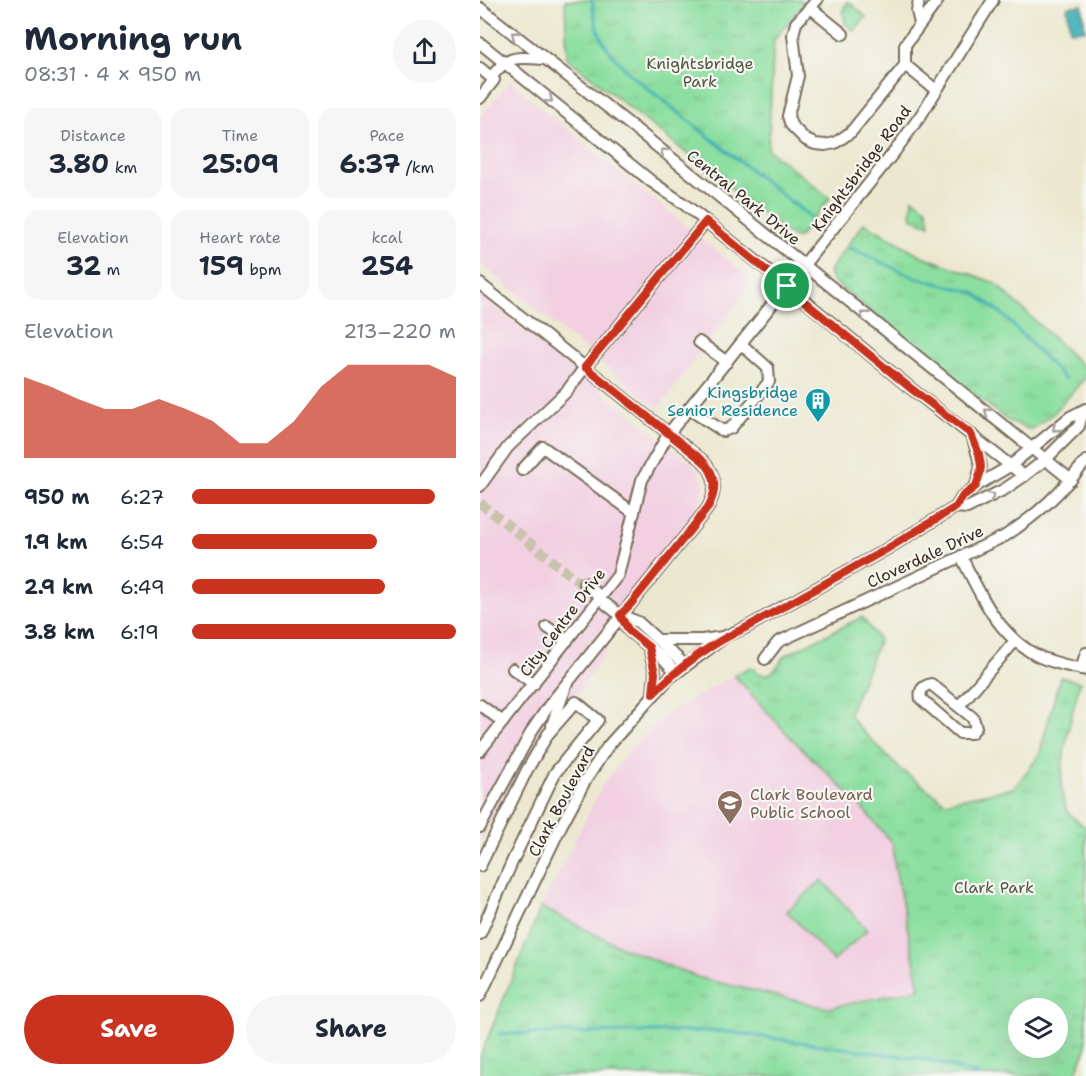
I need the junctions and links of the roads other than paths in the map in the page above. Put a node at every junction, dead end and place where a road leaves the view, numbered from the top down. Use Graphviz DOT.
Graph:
graph roads {
  1 [pos="919,0"];
  2 [pos="938,0"];
  3 [pos="993,0"];
  4 [pos="814,4"];
  5 [pos="480,8"];
  6 [pos="920,23"];
  7 [pos="843,34"];
  8 [pos="480,43"];
  9 [pos="546,59"];
  10 [pos="503,62"];
  11 [pos="906,65"];
  12 [pos="480,68"];
  13 [pos="491,77"];
  14 [pos="936,90"];
  15 [pos="480,98"];
  16 [pos="706,221"];
  17 [pos="804,266"];
  18 [pos="480,284"];
  19 [pos="787,286"];
  20 [pos="699,342"];
  21 [pos="741,344"];
  22 [pos="727,362"];
  23 [pos="585,367"];
  24 [pos="689,409"];
  25 [pos="1084,411"];
  26 [pos="669,433"];
  27 [pos="971,434"];
  28 [pos="1033,449"];
  29 [pos="1046,459"];
  30 [pos="1086,461"];
  31 [pos="1010,466"];
  32 [pos="522,470"];
  33 [pos="1024,476"];
  34 [pos="1071,480"];
  35 [pos="480,486"];
  36 [pos="976,486"];
  37 [pos="956,507"];
  38 [pos="634,513"];
  39 [pos="961,556"];
  40 [pos="584,583"];
  41 [pos="603,600"];
  42 [pos="620,615"];
  43 [pos="547,627"];
  44 [pos="726,636"];
  45 [pos="660,640"];
  46 [pos="567,641"];
  47 [pos="1015,641"];
  48 [pos="649,647"];
  49 [pos="1086,653"];
  50 [pos="765,660"];
  51 [pos="513,669"];
  52 [pos="680,669"];
  53 [pos="1084,670"];
  54 [pos="567,683"];
  55 [pos="534,684"];
  56 [pos="653,694"];
  57 [pos="959,706"];
  58 [pos="482,709"];
  59 [pos="503,722"];
  60 [pos="548,734"];
  61 [pos="480,751"];
  62 [pos="480,827"];
  63 [pos="480,866"];
  64 [pos="480,934"];
  65 [pos="485,972"];
  66 [pos="480,996"];
  1 -- 6 [label="street"];
  2 -- 6 [label="street"];
  3 -- 14 [label="street, Knightsbridge Road"];
  4 -- 7 [label="street"];
  4 -- 11 [label="street"];
  9 -- 5 [label="street, Central Park Drive, one-way"];
  6 -- 11 [label="street"];
  8 -- 10 [label="street"];
  9 -- 10 [label="street"];
  17 -- 9 [label="street, Central Park Drive, one-way"];
  10 -- 13 [label="street"];
  10 -- 16 [label="street, one-way"];
  11 -- 14 [label="street"];
  12 -- 13 [label="street"];
  13 -- 15 [label="street"];
  14 -- 17 [label="street, Knightsbridge Road"];
  16 -- 19 [label="street"];
  16 -- 23 [label="street"];
  17 -- 19 [label="street, Knightsbridge Road"];
  28 -- 17 [label="street, Central Park Drive, one-way"];
  18 -- 23 [label="street"];
  19 -- 21 [label="street, Knightsbridge Road"];
  19 -- 27 [label="street"];
  20 -- 22 [label="street"];
  21 -- 22 [label="street, Knightsbridge Road"];
  21 -- 24 [label="street"];
  22 -- 24 [label="street, Knightsbridge Road"];
  23 -- 26 [label="street"];
  23 -- 35 [label="street"];
  24 -- 26 [label="street, Knightsbridge Road"];
  25 -- 28 [label="street, Clark Boulevard, one-way"];
  25 -- 29 [label="street, Clark Boulevard"];
  26 -- 38 [label="street, City Centre Drive"];
  26 -- 42 [label="street"];
  27 -- 31 [label="street"];
  27 -- 36 [label="street"];
  28 -- 29 [label="street, Central Park Drive"];
  28 -- 31 [label="street, Clark Boulevard"];
  29 -- 33 [label="street, Clark Boulevard"];
  29 -- 34 [label="street, Central Park Drive"];
  30 -- 34 [label="street, Cloverdale Drive"];
  31 -- 33 [label="street"];
  31 -- 36 [label="street, Clark Boulevard"];
  32 -- 38 [label="street"];
  37 -- 33 [label="street, Clark Boulevard, one-way"];
  34 -- 39 [label="street, Cloverdale Drive"];
  36 -- 37 [label="street, Clark Boulevard"];
  37 -- 44 [label="street, Clark Boulevard"];
  38 -- 41 [label="street, City Centre Drive"];
  39 -- 47 [label="street"];
  39 -- 50 [label="street, Cloverdale Drive"];
  40 -- 41 [label="street"];
  41 -- 42 [label="street"];
  41 -- 46 [label="street, City Centre Drive"];
  42 -- 45 [label="street"];
  42 -- 48 [label="street"];
  42 -- 54 [label="street"];
  43 -- 46 [label="street"];
  44 -- 45 [label="street"];
  44 -- 52 [label="street, Clark Boulevard"];
  45 -- 52 [label="street"];
  46 -- 55 [label="street, City Centre Drive"];
  47 -- 53 [label="street"];
  47 -- 57 [label="street"];
  48 -- 52 [label="street"];
  48 -- 56 [label="street"];
  49 -- 53 [label="street"];
  51 -- 55 [label="street"];
  52 -- 56 [label="street, Clark Boulevard"];
  54 -- 60 [label="street"];
  54 -- 62 [label="street"];
  55 -- 59 [label="street, City Centre Drive"];
  56 -- 65 [label="street, Clark Boulevard"];
  57 -- 57 [label="street"];
  58 -- 59 [label="street"];
  59 -- 61 [label="street, City Centre Drive"];
  60 -- 63 [label="street"];
  60 -- 64 [label="street"];
  65 -- 66 [label="street, Clark Boulevard"];
}
